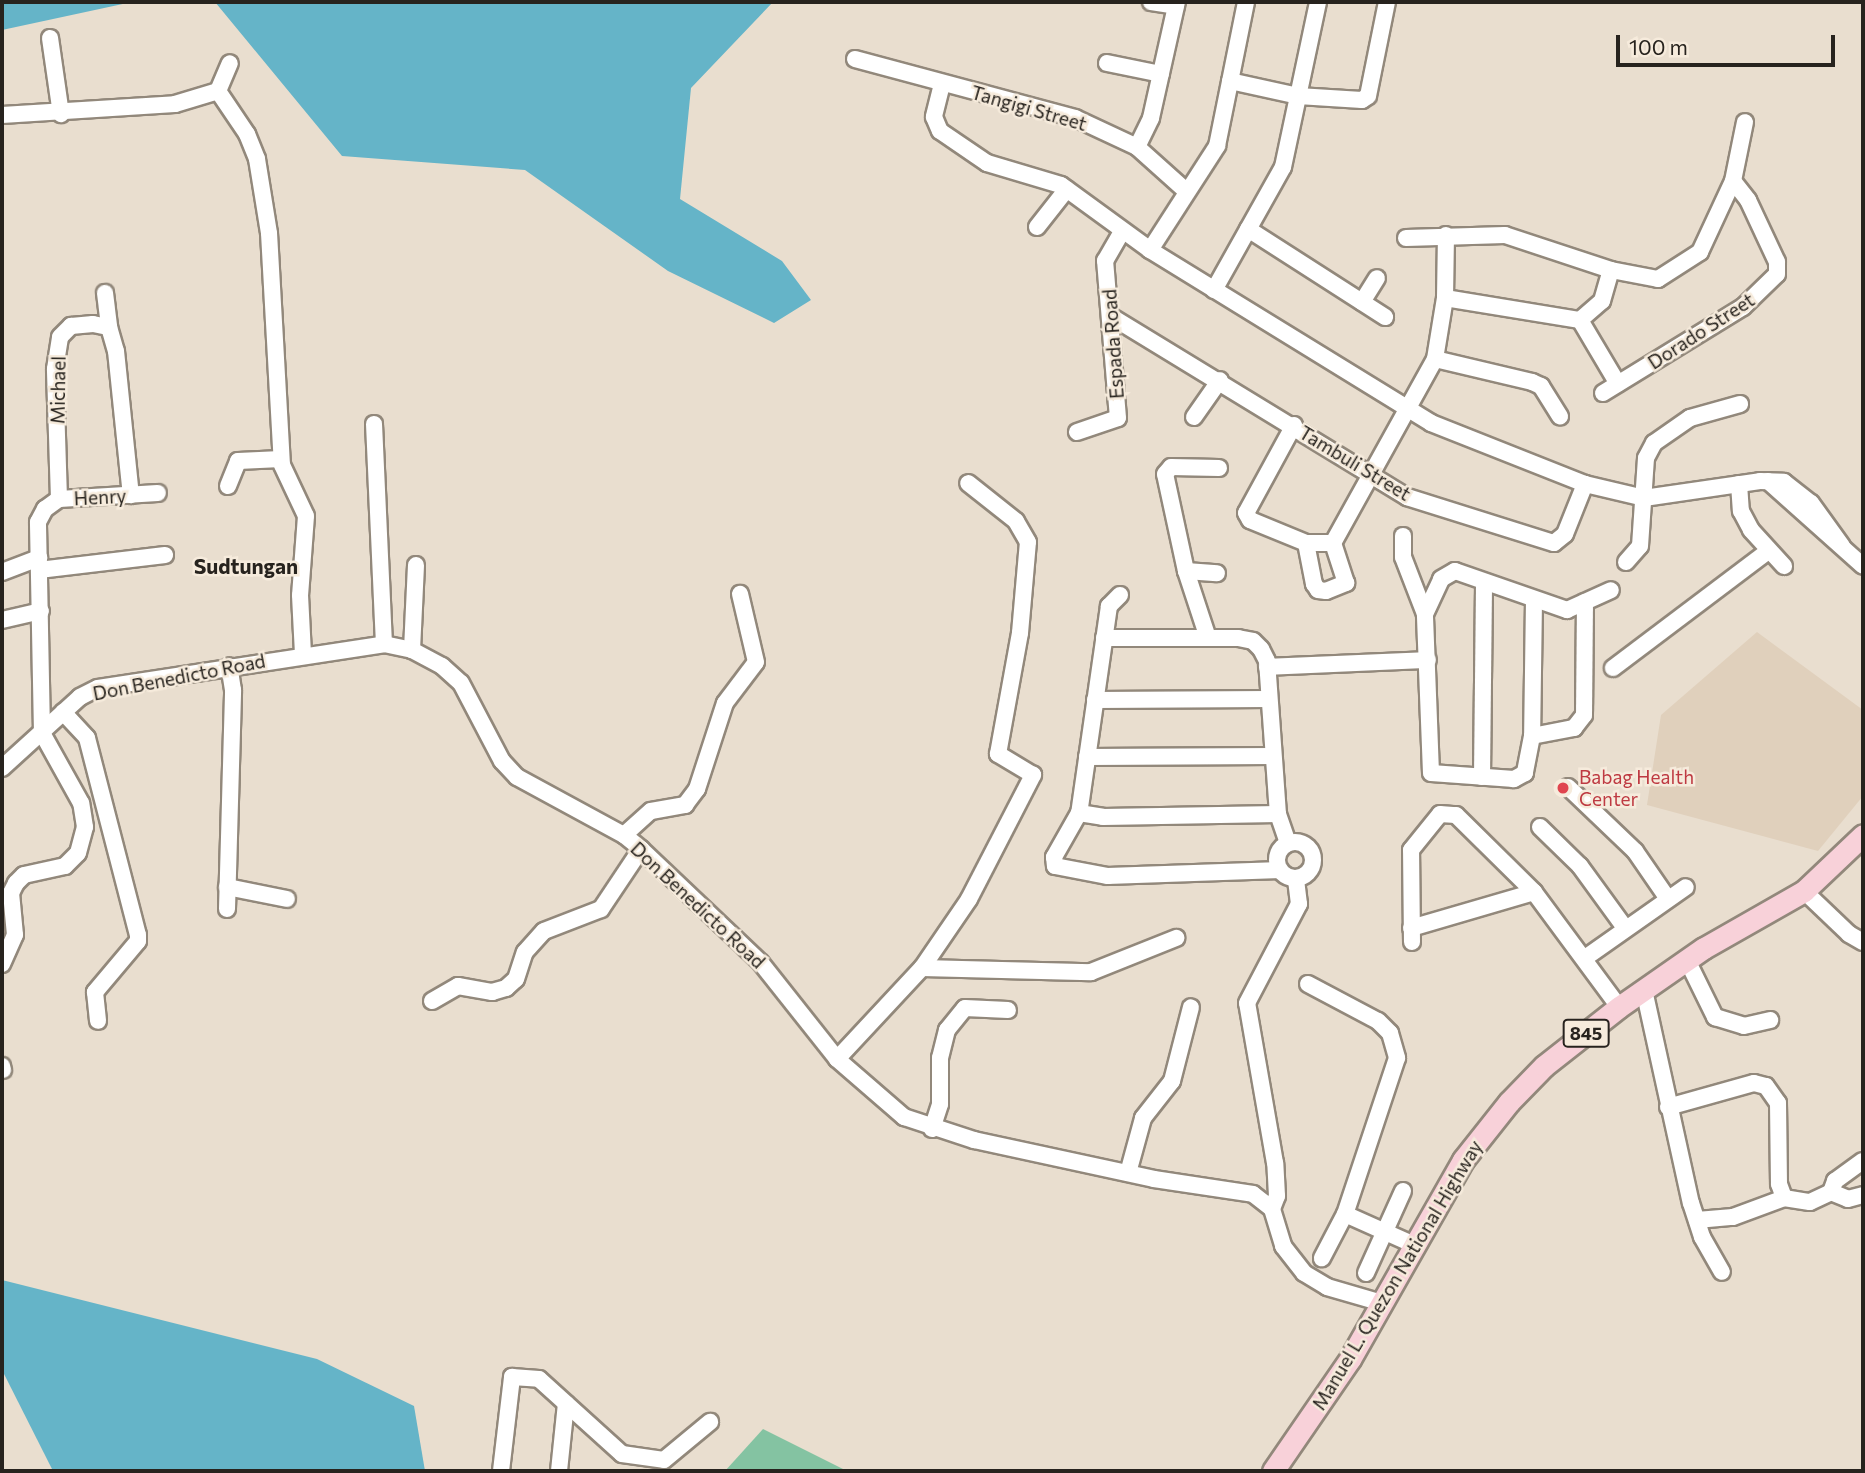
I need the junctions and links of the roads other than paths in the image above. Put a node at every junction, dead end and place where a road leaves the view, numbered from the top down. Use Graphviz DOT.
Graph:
graph roads {
  1 [pos="1151,2"];
  2 [pos="1246,2"];
  3 [pos="1318,2"];
  4 [pos="1387,2"];
  5 [pos="1176,4"];
  6 [pos="50,38"];
  7 [pos="855,59"];
  8 [pos="230,63"];
  9 [pos="1107,64"];
  10 [pos="1161,74"];
  11 [pos="1230,81"];
  12 [pos="942,84"];
  13 [pos="218,91"];
  14 [pos="1298,96"];
  15 [pos="61,114"];
  16 [pos="2,116"];
  17 [pos="1745,122"];
  18 [pos="1137,147"];
  19 [pos="1733,181"];
  20 [pos="1067,189"];
  21 [pos="1186,191"];
  22 [pos="1037,227"];
  23 [pos="1248,229"];
  24 [pos="1122,231"];
  25 [pos="1446,235"];
  26 [pos="1406,237"];
  27 [pos="1150,250"];
  28 [pos="1611,270"];
  29 [pos="1377,278"];
  30 [pos="1214,290"];
  31 [pos="105,293"];
  32 [pos="1445,298"];
  33 [pos="1362,302"];
  34 [pos="1112,317"];
  35 [pos="1385,317"];
  36 [pos="1580,320"];
  37 [pos="109,327"];
  38 [pos="1435,359"];
  39 [pos="1220,380"];
  40 [pos="1618,384"];
  41 [pos="1604,393"];
  42 [pos="1740,404"];
  43 [pos="1407,409"];
  44 [pos="1194,417"];
  45 [pos="1560,417"];
  46 [pos="374,424"];
  47 [pos="1294,425"];
  48 [pos="1077,432"];
  49 [pos="281,459"];
  50 [pos="1219,468"];
  51 [pos="1374,475"];
  52 [pos="968,484"];
  53 [pos="1585,484"];
  54 [pos="1740,484"];
  55 [pos="228,486"];
  56 [pos="158,493"];
  57 [pos="131,495"];
  58 [pos="1644,498"];
  59 [pos="52,504"];
  60 [pos="1403,536"];
  61 [pos="1306,543"];
  62 [pos="1333,543"];
  63 [pos="1768,551"];
  64 [pos="165,555"];
  65 [pos="1626,562"];
  66 [pos="39,564"];
  67 [pos="416,565"];
  68 [pos="1863,565"];
  69 [pos="1784,566"];
  70 [pos="1186,571"];
  71 [pos="2,572"];
  72 [pos="1217,573"];
  73 [pos="1484,582"];
  74 [pos="1611,590"];
  75 [pos="740,594"];
  76 [pos="1120,595"];
  77 [pos="1534,600"];
  78 [pos="1585,602"];
  79 [pos="41,611"];
  80 [pos="1425,614"];
  81 [pos="2,620"];
  82 [pos="1104,638"];
  83 [pos="1208,638"];
  84 [pos="384,644"];
  85 [pos="412,650"];
  86 [pos="303,655"];
  87 [pos="1428,660"];
  88 [pos="229,666"];
  89 [pos="1267,667"];
  90 [pos="1613,668"];
  91 [pos="1269,699"];
  92 [pos="1095,700"];
  93 [pos="62,712"];
  94 [pos="41,733"];
  95 [pos="1532,736"];
  96 [pos="1273,756"];
  97 [pos="1087,757"];
  98 [pos="2,768"];
  99 [pos="1482,776"];
  100 [pos="1568,787"];
  101 [pos="1079,813"];
  102 [pos="1278,814"];
  103 [pos="1540,827"];
  104 [pos="624,835"];
  105 [pos="1863,835"];
  106 [pos="1288,843"];
  107 [pos="641,849"];
  108 [pos="1280,870"];
  109 [pos="1296,878"];
  110 [pos="227,887"];
  111 [pos="1686,887"];
  112 [pos="1804,891"];
  113 [pos="1534,892"];
  114 [pos="287,899"];
  115 [pos="1668,899"];
  116 [pos="227,909"];
  117 [pos="1625,928"];
  118 [pos="1176,938"];
  119 [pos="1863,942"];
  120 [pos="1585,958"];
  121 [pos="1687,960"];
  122 [pos="2,964"];
  123 [pos="922,968"];
  124 [pos="1308,984"];
  125 [pos="1644,990"];
  126 [pos="432,1001"];
  127 [pos="1191,1007"];
  128 [pos="1619,1007"];
  129 [pos="1008,1010"];
  130 [pos="1770,1020"];
  131 [pos="98,1021"];
  132 [pos="837,1059"];
  133 [pos="1668,1107"];
  134 [pos="932,1129"];
  135 [pos="1863,1161"];
  136 [pos="1128,1173"];
  137 [pos="1404,1191"];
  138 [pos="1831,1192"];
  139 [pos="1863,1195"];
  140 [pos="1784,1198"];
  141 [pos="1272,1209"];
  142 [pos="1345,1214"];
  143 [pos="1697,1220"];
  144 [pos="1385,1232"];
  145 [pos="1412,1244"];
  146 [pos="1322,1258"];
  147 [pos="1722,1272"];
  148 [pos="1366,1273"];
  149 [pos="1382,1303"];
  150 [pos="566,1403"];
  151 [pos="710,1422"];
  152 [pos="622,1454"];
  153 [pos="664,1466"];
  154 [pos="501,1471"];
  155 [pos="559,1471"];
  156 [pos="621,1471"];
  157 [pos="1273,1471"];
  1 -- 5 [label="street"];
  2 -- 11 [label="street"];
  3 -- 14 [label="street"];
  4 -- 14 [label="street"];
  5 -- 10 [label="street"];
  6 -- 15 [label="street"];
  7 -- 12 [label="street, Tangigi Street"];
  8 -- 13 [label="street"];
  9 -- 10 [label="street"];
  10 -- 18 [label="street"];
  11 -- 14 [label="street"];
  11 -- 21 [label="street"];
  12 -- 18 [label="street, Tangigi Street"];
  12 -- 20 [label="street"];
  13 -- 15 [label="street"];
  13 -- 49 [label="street"];
  14 -- 23 [label="street"];
  15 -- 16 [label="street"];
  17 -- 19 [label="street"];
  18 -- 21 [label="street, Tangigi Street"];
  19 -- 28 [label="street"];
  19 -- 40 [label="street, Dorado Street"];
  20 -- 22 [label="street"];
  20 -- 24 [label="street"];
  21 -- 27 [label="street"];
  23 -- 30 [label="street"];
  23 -- 33 [label="street"];
  24 -- 27 [label="street"];
  24 -- 34 [label="street, Espada Road"];
  25 -- 26 [label="street"];
  25 -- 28 [label="street"];
  25 -- 32 [label="street"];
  27 -- 30 [label="street"];
  28 -- 36 [label="street"];
  29 -- 33 [label="street"];
  30 -- 43 [label="street"];
  31 -- 37 [label="street"];
  32 -- 36 [label="street"];
  32 -- 38 [label="street"];
  33 -- 35 [label="street"];
  34 -- 39 [label="street, Tambuli Street"];
  34 -- 48 [label="street, Espada Road"];
  36 -- 40 [label="street"];
  37 -- 57 [label="street"];
  37 -- 59 [label="street, Michael"];
  38 -- 43 [label="street"];
  38 -- 45 [label="street"];
  39 -- 44 [label="street"];
  39 -- 47 [label="street, Tambuli Street"];
  40 -- 41 [label="street, Dorado Street"];
  42 -- 58 [label="street"];
  43 -- 51 [label="street"];
  43 -- 53 [label="street"];
  46 -- 84 [label="street"];
  47 -- 51 [label="street, Tambuli Street"];
  47 -- 61 [label="street"];
  49 -- 55 [label="street"];
  49 -- 86 [label="street"];
  50 -- 70 [label="street"];
  51 -- 53 [label="street, Tambuli Street"];
  51 -- 62 [label="street"];
  52 -- 123 [label="street"];
  53 -- 58 [label="street"];
  54 -- 58 [label="street"];
  54 -- 63 [label="street"];
  54 -- 68 [label="street"];
  56 -- 57 [label="street, Henry"];
  57 -- 59 [label="street, Henry"];
  58 -- 65 [label="street"];
  59 -- 66 [label="street, Michael"];
  60 -- 80 [label="street"];
  61 -- 62 [label="street"];
  61 -- 62 [label="street"];
  63 -- 69 [label="street"];
  63 -- 90 [label="street"];
  64 -- 66 [label="street"];
  66 -- 71 [label="street"];
  66 -- 79 [label="street, Michael"];
  67 -- 85 [label="street"];
  70 -- 72 [label="street"];
  70 -- 83 [label="street"];
  73 -- 77 [label="street"];
  73 -- 80 [label="street"];
  73 -- 99 [label="street"];
  74 -- 78 [label="street"];
  75 -- 104 [label="street"];
  76 -- 82 [label="street"];
  77 -- 78 [label="street"];
  77 -- 95 [label="street"];
  78 -- 95 [label="street"];
  79 -- 81 [label="street"];
  79 -- 94 [label="street, Michael"];
  80 -- 87 [label="street"];
  82 -- 83 [label="street"];
  82 -- 92 [label="street"];
  83 -- 89 [label="street"];
  84 -- 85 [label="street, Don Benedicto Road"];
  84 -- 86 [label="street, Don Benedicto Road"];
  85 -- 104 [label="street, Don Benedicto Road"];
  86 -- 88 [label="street, Don Benedicto Road"];
  87 -- 89 [label="street"];
  87 -- 99 [label="street"];
  88 -- 93 [label="street, Don Benedicto Road"];
  88 -- 110 [label="street"];
  89 -- 91 [label="street"];
  91 -- 92 [label="street"];
  91 -- 96 [label="street"];
  92 -- 97 [label="street"];
  93 -- 94 [label="street, Don Benedicto Road"];
  93 -- 131 [label="street"];
  94 -- 98 [label="street, Don Benedicto Road"];
  94 -- 122 [label="street"];
  95 -- 99 [label="street"];
  96 -- 97 [label="street"];
  96 -- 102 [label="street"];
  97 -- 101 [label="street"];
  100 -- 115 [label="street"];
  101 -- 102 [label="street"];
  101 -- 108 [label="street"];
  102 -- 106 [label="street"];
  103 -- 117 [label="street"];
  104 -- 107 [label="street, Don Benedicto Road"];
  105 -- 112 [label="main road, Manuel L. Quezon National Highway / 845"];
  106 -- 108 [label="street"];
  106 -- 109 [label="street"];
  107 -- 126 [label="street"];
  107 -- 132 [label="street, Don Benedicto Road"];
  108 -- 109 [label="street"];
  109 -- 141 [label="street"];
  110 -- 114 [label="street"];
  110 -- 116 [label="street"];
  111 -- 115 [label="street"];
  112 -- 119 [label="street"];
  112 -- 121 [label="main road, Manuel L. Quezon National Highway / 845"];
  113 -- 113 [label="street"];
  113 -- 120 [label="street"];
  115 -- 117 [label="street"];
  117 -- 120 [label="street"];
  118 -- 123 [label="street"];
  120 -- 128 [label="street"];
  121 -- 125 [label="main road, Manuel L. Quezon National Highway / 845"];
  121 -- 130 [label="street"];
  123 -- 132 [label="street"];
  124 -- 142 [label="street"];
  125 -- 128 [label="main road, Manuel L. Quezon National Highway / 845"];
  125 -- 133 [label="street"];
  127 -- 136 [label="street"];
  128 -- 145 [label="main road, Manuel L. Quezon National Highway / 845"];
  129 -- 134 [label="street"];
  132 -- 134 [label="street, Don Benedicto Road"];
  133 -- 140 [label="street"];
  133 -- 143 [label="street"];
  134 -- 136 [label="street, Don Benedicto Road"];
  135 -- 138 [label="street"];
  136 -- 141 [label="street, Don Benedicto Road"];
  137 -- 144 [label="street"];
  138 -- 139 [label="street"];
  138 -- 140 [label="street"];
  140 -- 143 [label="street"];
  141 -- 149 [label="street"];
  142 -- 144 [label="street"];
  142 -- 146 [label="street"];
  143 -- 147 [label="street"];
  144 -- 145 [label="street"];
  144 -- 148 [label="street"];
  145 -- 149 [label="main road, Manuel L. Quezon National Highway / 845"];
  149 -- 157 [label="main road, Manuel L. Quezon National Highway / 845"];
  150 -- 152 [label="street"];
  150 -- 154 [label="street"];
  150 -- 155 [label="street"];
  151 -- 153 [label="street"];
  152 -- 153 [label="street"];
  152 -- 156 [label="street"];
}
